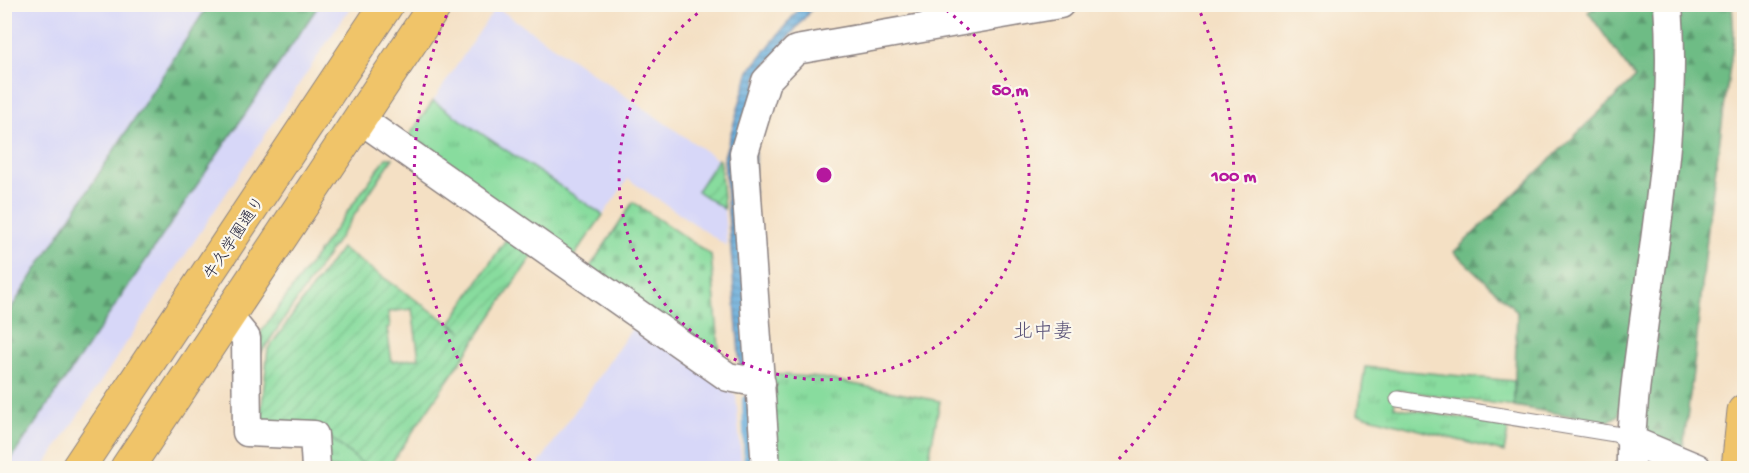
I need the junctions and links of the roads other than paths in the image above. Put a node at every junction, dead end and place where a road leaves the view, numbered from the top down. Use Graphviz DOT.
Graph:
graph roads {
  1 [pos="387,4"];
  2 [pos="436,4"];
  3 [pos="1060,4"];
  4 [pos="1668,4"];
  5 [pos="360,119"];
  6 [pos="228,316"];
  7 [pos="761,383"];
  8 [pos="1398,399"];
  9 [pos="1744,411"];
  10 [pos="1630,440"];
  11 [pos="1685,463"];
  12 [pos="78,468"];
  13 [pos="127,468"];
  14 [pos="316,468"];
  15 [pos="766,468"];
  16 [pos="1631,468"];
  17 [pos="1738,468"];
  1 -- 12 [label="highway, 牛久学園通り"];
  2 -- 5 [label="highway"];
  3 -- 7 [label="street"];
  4 -- 10 [label="street"];
  5 -- 6 [label="highway"];
  5 -- 7 [label="street"];
  6 -- 13 [label="highway"];
  6 -- 14 [label="street"];
  7 -- 15 [label="street"];
  8 -- 10 [label="lane"];
  9 -- 17 [label="highway"];
  10 -- 11 [label="street"];
  10 -- 16 [label="street"];
}
